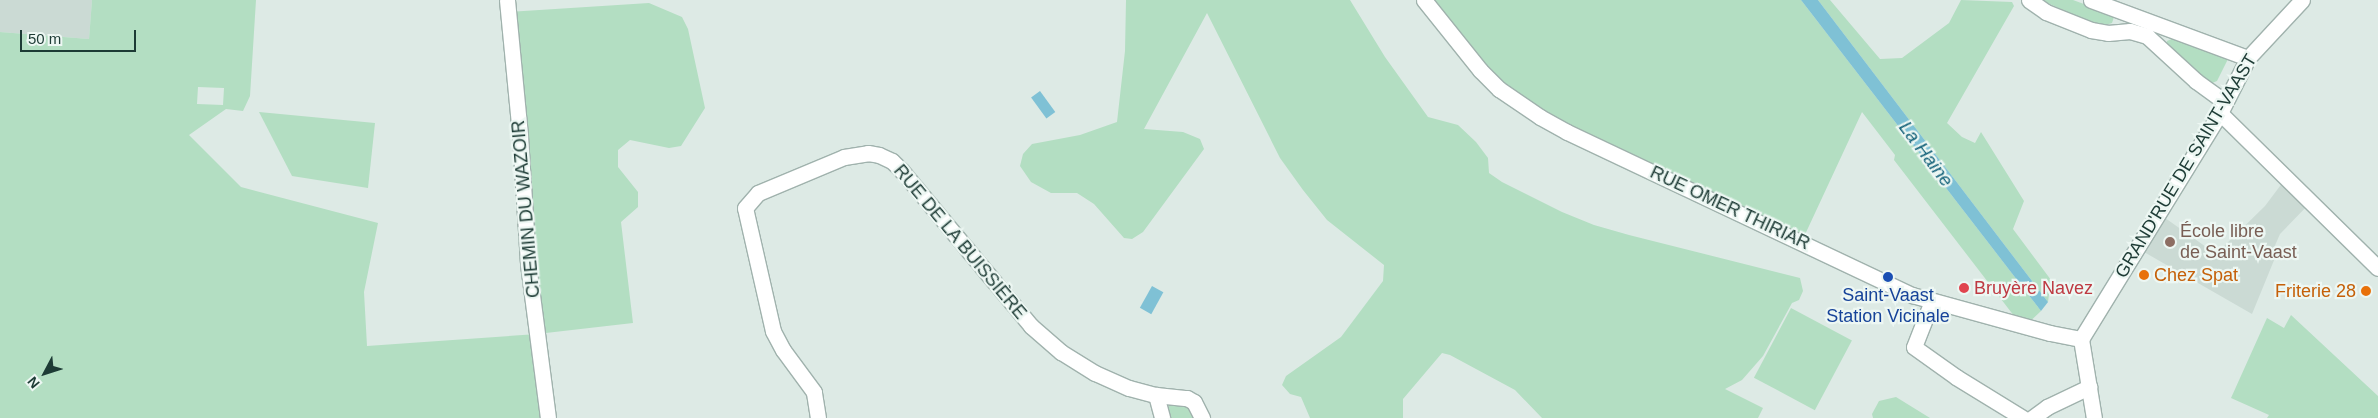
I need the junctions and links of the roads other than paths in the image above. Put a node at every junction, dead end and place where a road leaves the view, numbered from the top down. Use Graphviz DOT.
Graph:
graph roads {
  1 [pos="507,0"];
  2 [pos="1424,0"];
  3 [pos="2030,0"];
  4 [pos="2091,0"];
  5 [pos="2302,0"];
  6 [pos="2248,58"];
  7 [pos="2222,107"];
  8 [pos="2378,268"];
  9 [pos="1932,301"];
  10 [pos="2081,339"];
  11 [pos="2089,387"];
  12 [pos="1156,395"];
  13 [pos="548,418"];
  14 [pos="818,418"];
  15 [pos="1162,418"];
  16 [pos="1202,418"];
  17 [pos="2023,418"];
  18 [pos="2032,418"];
  19 [pos="2094,418"];
  1 -- 13 [label="street, CHEMIN DU WAZOIR"];
  2 -- 9 [label="street, RUE OMER THIRIAR"];
  3 -- 7 [label="street"];
  4 -- 6 [label="street"];
  5 -- 6 [label="street, GRAND'RUE DE SAINT-VAAST"];
  6 -- 7 [label="street, GRAND'RUE DE SAINT-VAAST"];
  7 -- 8 [label="street"];
  7 -- 10 [label="street, GRAND'RUE DE SAINT-VAAST"];
  9 -- 10 [label="street, RUE OMER THIRIAR"];
  9 -- 17 [label="street"];
  10 -- 11 [label="street"];
  11 -- 18 [label="street"];
  11 -- 19 [label="street"];
  12 -- 14 [label="street, RUE DE LA BUISSIÈRE"];
  12 -- 15 [label="street"];
  12 -- 16 [label="street, RUE DE LA BUISSIÈRE"];
}
